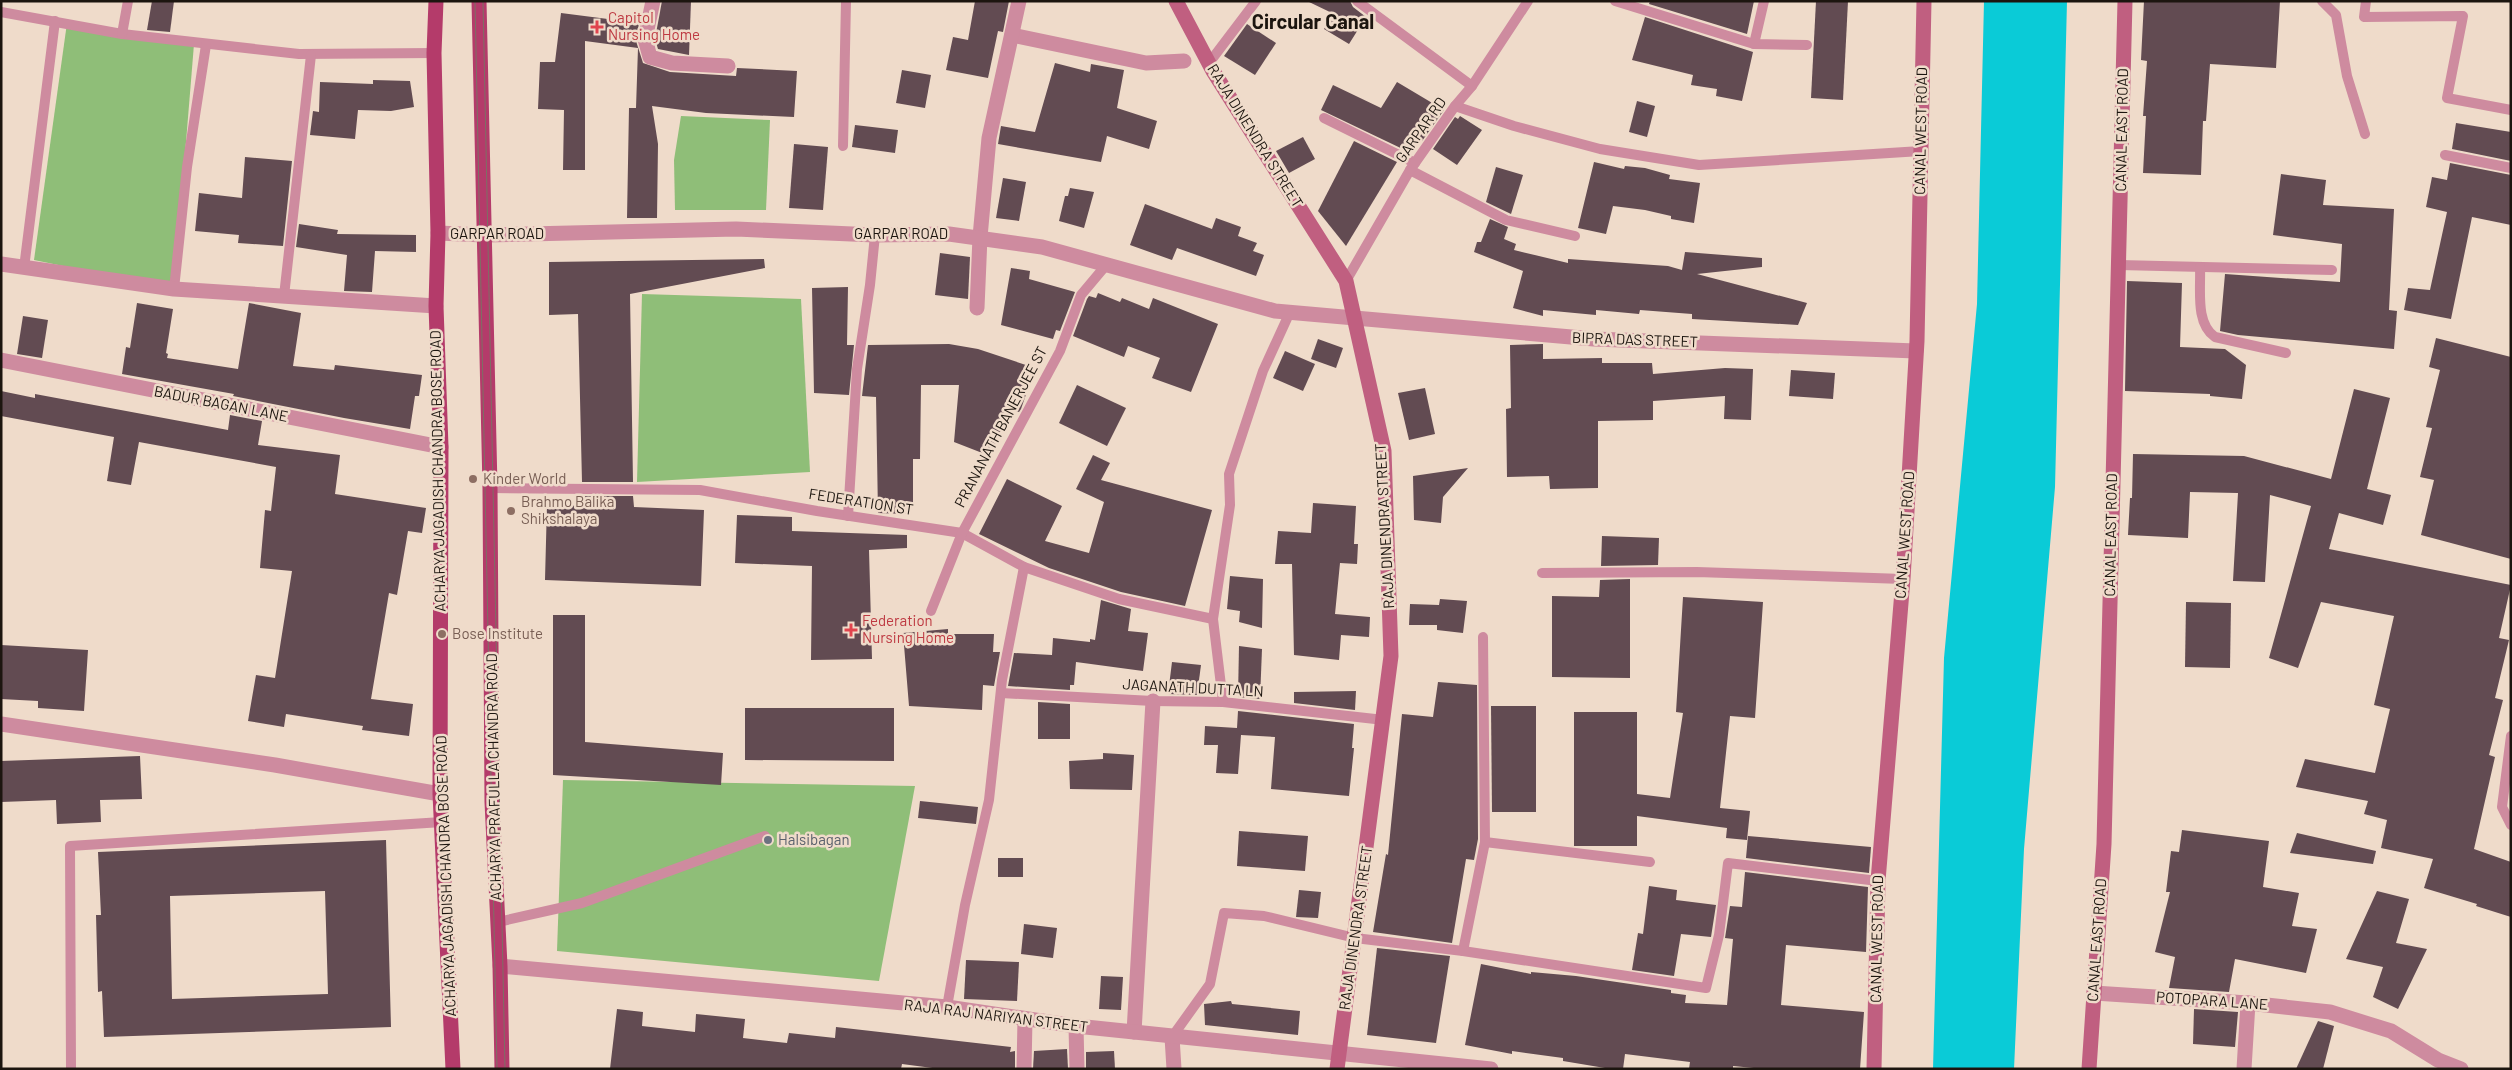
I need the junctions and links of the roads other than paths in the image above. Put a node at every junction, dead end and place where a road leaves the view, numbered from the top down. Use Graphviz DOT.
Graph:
graph roads {
  1 [pos="128,1"];
  2 [pos="436,1"];
  3 [pos="479,1"];
  4 [pos="653,1"];
  5 [pos="846,1"];
  6 [pos="1019,1"];
  7 [pos="1176,1"];
  8 [pos="1256,1"];
  9 [pos="1357,1"];
  10 [pos="1528,1"];
  11 [pos="1615,1"];
  12 [pos="1764,1"];
  13 [pos="1924,1"];
  14 [pos="2125,1"];
  15 [pos="2322,1"];
  16 [pos="2366,1"];
  17 [pos="1,12"];
  18 [pos="55,21"];
  19 [pos="122,34"];
  20 [pos="1012,36"];
  21 [pos="1754,44"];
  22 [pos="206,45"];
  23 [pos="1807,45"];
  24 [pos="434,52"];
  25 [pos="311,55"];
  26 [pos="1184,61"];
  27 [pos="1209,63"];
  28 [pos="728,66"];
  29 [pos="1472,86"];
  30 [pos="1454,106"];
  31 [pos="2511,110"];
  32 [pos="1324,118"];
  33 [pos="2366,134"];
  34 [pos="843,146"];
  35 [pos="1921,151"];
  36 [pos="2445,155"];
  37 [pos="1412,167"];
  38 [pos="2511,168"];
  39 [pos="438,234"];
  40 [pos="875,235"];
  41 [pos="1575,236"];
  42 [pos="980,237"];
  43 [pos="485,240"];
  44 [pos="1,264"];
  45 [pos="1107,264"];
  46 [pos="2119,265"];
  47 [pos="2200,267"];
  48 [pos="24,268"];
  49 [pos="2332,270"];
  50 [pos="1346,281"];
  51 [pos="174,289"];
  52 [pos="284,296"];
  53 [pos="436,306"];
  54 [pos="977,308"];
  55 [pos="1290,312"];
  56 [pos="1355,319"];
  57 [pos="1916,351"];
  58 [pos="2286,353"];
  59 [pos="1,360"];
  60 [pos="441,447"];
  61 [pos="490,488"];
  62 [pos="848,516"];
  63 [pos="962,533"];
  64 [pos="1024,567"];
  65 [pos="1542,573"];
  66 [pos="1904,579"];
  67 [pos="931,611"];
  68 [pos="1213,619"];
  69 [pos="1483,637"];
  70 [pos="1001,693"];
  71 [pos="1153,701"];
  72 [pos="1223,702"];
  73 [pos="1384,720"];
  74 [pos="1,724"];
  75 [pos="2511,736"];
  76 [pos="440,794"];
  77 [pos="442,822"];
  78 [pos="2511,825"];
  79 [pos="765,836"];
  80 [pos="1486,842"];
  81 [pos="1650,862"];
  82 [pos="1878,881"];
  83 [pos="498,922"];
  84 [pos="1355,938"];
  85 [pos="1464,951"];
  86 [pos="500,966"];
  87 [pos="2094,993"];
  88 [pos="2248,1003"];
  89 [pos="947,1007"];
  90 [pos="1025,1019"];
  91 [pos="1076,1026"];
  92 [pos="1134,1032"];
  93 [pos="1172,1037"];
  94 [pos="1338,1062"];
  95 [pos="2437,1064"];
  96 [pos="71,1069"];
  97 [pos="453,1069"];
  98 [pos="502,1069"];
  99 [pos="1024,1069"];
  100 [pos="1077,1069"];
  101 [pos="1174,1069"];
  102 [pos="1491,1069"];
  103 [pos="1874,1069"];
  104 [pos="2089,1069"];
  105 [pos="2244,1069"];
  106 [pos="2461,1069"];
  1 -- 19 [label="lane"];
  2 -- 24 [label="main road, ACHARYA JAGADISH CHANDRA BOSE ROAD"];
  3 -- 43 [label="main road, ACHARYA PRAFULLA CHANDRA ROAD"];
  4 -- 28 [label="street"];
  5 -- 34 [label="lane"];
  6 -- 20 [label="street"];
  7 -- 27 [label="main road, RAJA DINENDRA STREET"];
  8 -- 27 [label="lane"];
  9 -- 29 [label="lane"];
  10 -- 29 [label="lane, GARPAR RD"];
  11 -- 21 [label="lane"];
  12 -- 21 [label="lane"];
  13 -- 35 [label="main road, CANAL WEST ROAD"];
  14 -- 46 [label="main road, CANAL EAST ROAD"];
  15 -- 33 [label="lane"];
  16 -- 31 [label="lane"];
  17 -- 18 [label="lane"];
  18 -- 19 [label="lane"];
  18 -- 48 [label="lane"];
  19 -- 22 [label="lane"];
  20 -- 26 [label="street"];
  20 -- 42 [label="street"];
  21 -- 23 [label="lane"];
  22 -- 25 [label="lane"];
  22 -- 51 [label="lane"];
  24 -- 25 [label="lane"];
  24 -- 39 [label="main road, ACHARYA JAGADISH CHANDRA BOSE ROAD"];
  25 -- 52 [label="lane"];
  27 -- 50 [label="main road, RAJA DINENDRA STREET"];
  29 -- 30 [label="lane, GARPAR RD"];
  30 -- 35 [label="lane"];
  30 -- 37 [label="lane, GARPAR RD"];
  32 -- 37 [label="lane"];
  35 -- 57 [label="main road, CANAL WEST ROAD"];
  36 -- 38 [label="lane"];
  37 -- 41 [label="lane"];
  37 -- 50 [label="lane, GARPAR RD"];
  39 -- 43 [label="street, GARPAR ROAD"];
  39 -- 53 [label="main road, ACHARYA JAGADISH CHANDRA BOSE ROAD"];
  40 -- 42 [label="street, GARPAR ROAD"];
  40 -- 43 [label="street, GARPAR ROAD"];
  40 -- 62 [label="lane"];
  42 -- 45 [label="street, GARPAR ROAD"];
  42 -- 54 [label="street"];
  43 -- 61 [label="main road, ACHARYA PRAFULLA CHANDRA ROAD"];
  44 -- 48 [label="street"];
  45 -- 55 [label="street, GARPAR ROAD"];
  45 -- 63 [label="lane, PRANANATH BANERJEE ST"];
  46 -- 47 [label="lane"];
  46 -- 87 [label="main road, CANAL EAST ROAD"];
  47 -- 49 [label="lane"];
  47 -- 58 [label="lane"];
  48 -- 51 [label="street"];
  50 -- 56 [label="main road, RAJA DINENDRA STREET"];
  51 -- 52 [label="street"];
  52 -- 53 [label="street"];
  53 -- 60 [label="main road, ACHARYA JAGADISH CHANDRA BOSE ROAD"];
  55 -- 56 [label="street, GARPAR ROAD"];
  55 -- 68 [label="lane"];
  56 -- 57 [label="street, BIPRA DAS STREET"];
  56 -- 73 [label="main road, RAJA DINENDRA STREET"];
  57 -- 66 [label="main road, CANAL WEST ROAD"];
  59 -- 60 [label="street, BADUR BAGAN LANE"];
  60 -- 76 [label="main road, ACHARYA JAGADISH CHANDRA BOSE ROAD"];
  61 -- 62 [label="lane, FEDERATION ST"];
  61 -- 83 [label="main road, ACHARYA PRAFULLA CHANDRA ROAD"];
  62 -- 63 [label="lane, FEDERATION ST"];
  63 -- 64 [label="lane, FEDERATION ST"];
  63 -- 67 [label="lane, PRANANATH BANERJEE ST"];
  64 -- 68 [label="lane, FEDERATION ST"];
  64 -- 70 [label="lane"];
  65 -- 66 [label="lane"];
  66 -- 82 [label="main road, CANAL WEST ROAD"];
  68 -- 72 [label="lane"];
  69 -- 80 [label="lane"];
  70 -- 71 [label="lane, JAGANATH DUTTA LN"];
  70 -- 89 [label="lane"];
  71 -- 72 [label="lane, JAGANATH DUTTA LN"];
  71 -- 92 [label="street"];
  72 -- 73 [label="lane, JAGANATH DUTTA LN"];
  73 -- 84 [label="main road, RAJA DINENDRA STREET"];
  74 -- 76 [label="street"];
  75 -- 78 [label="lane"];
  76 -- 77 [label="main road, ACHARYA JAGADISH CHANDRA BOSE ROAD"];
  77 -- 96 [label="lane"];
  77 -- 97 [label="main road, ACHARYA JAGADISH CHANDRA BOSE ROAD"];
  79 -- 83 [label="lane"];
  80 -- 81 [label="lane"];
  80 -- 85 [label="lane"];
  82 -- 85 [label="lane"];
  82 -- 103 [label="main road, CANAL WEST ROAD"];
  83 -- 86 [label="main road, ACHARYA PRAFULLA CHANDRA ROAD"];
  84 -- 85 [label="lane"];
  84 -- 93 [label="lane"];
  84 -- 94 [label="main road, RAJA DINENDRA STREET"];
  86 -- 89 [label="street, RAJA RAJ NARIYAN STREET"];
  86 -- 98 [label="main road, ACHARYA PRAFULLA CHANDRA ROAD"];
  87 -- 88 [label="street, POTOPARA LANE"];
  87 -- 104 [label="main road, CANAL EAST ROAD"];
  88 -- 95 [label="street, POTOPARA LANE"];
  88 -- 105 [label="street"];
  89 -- 90 [label="street, RAJA RAJ NARIYAN STREET"];
  90 -- 91 [label="street, RAJA RAJ NARIYAN STREET"];
  90 -- 99 [label="street"];
  91 -- 92 [label="street, RAJA RAJ NARIYAN STREET"];
  91 -- 100 [label="street"];
  92 -- 93 [label="street, RAJA RAJ NARIYAN STREET"];
  93 -- 94 [label="street, RAJA RAJ NARIYAN STREET"];
  93 -- 101 [label="street"];
  94 -- 102 [label="street, RAJA RAJ NARIYAN STREET"];
  95 -- 106 [label="street"];
}
